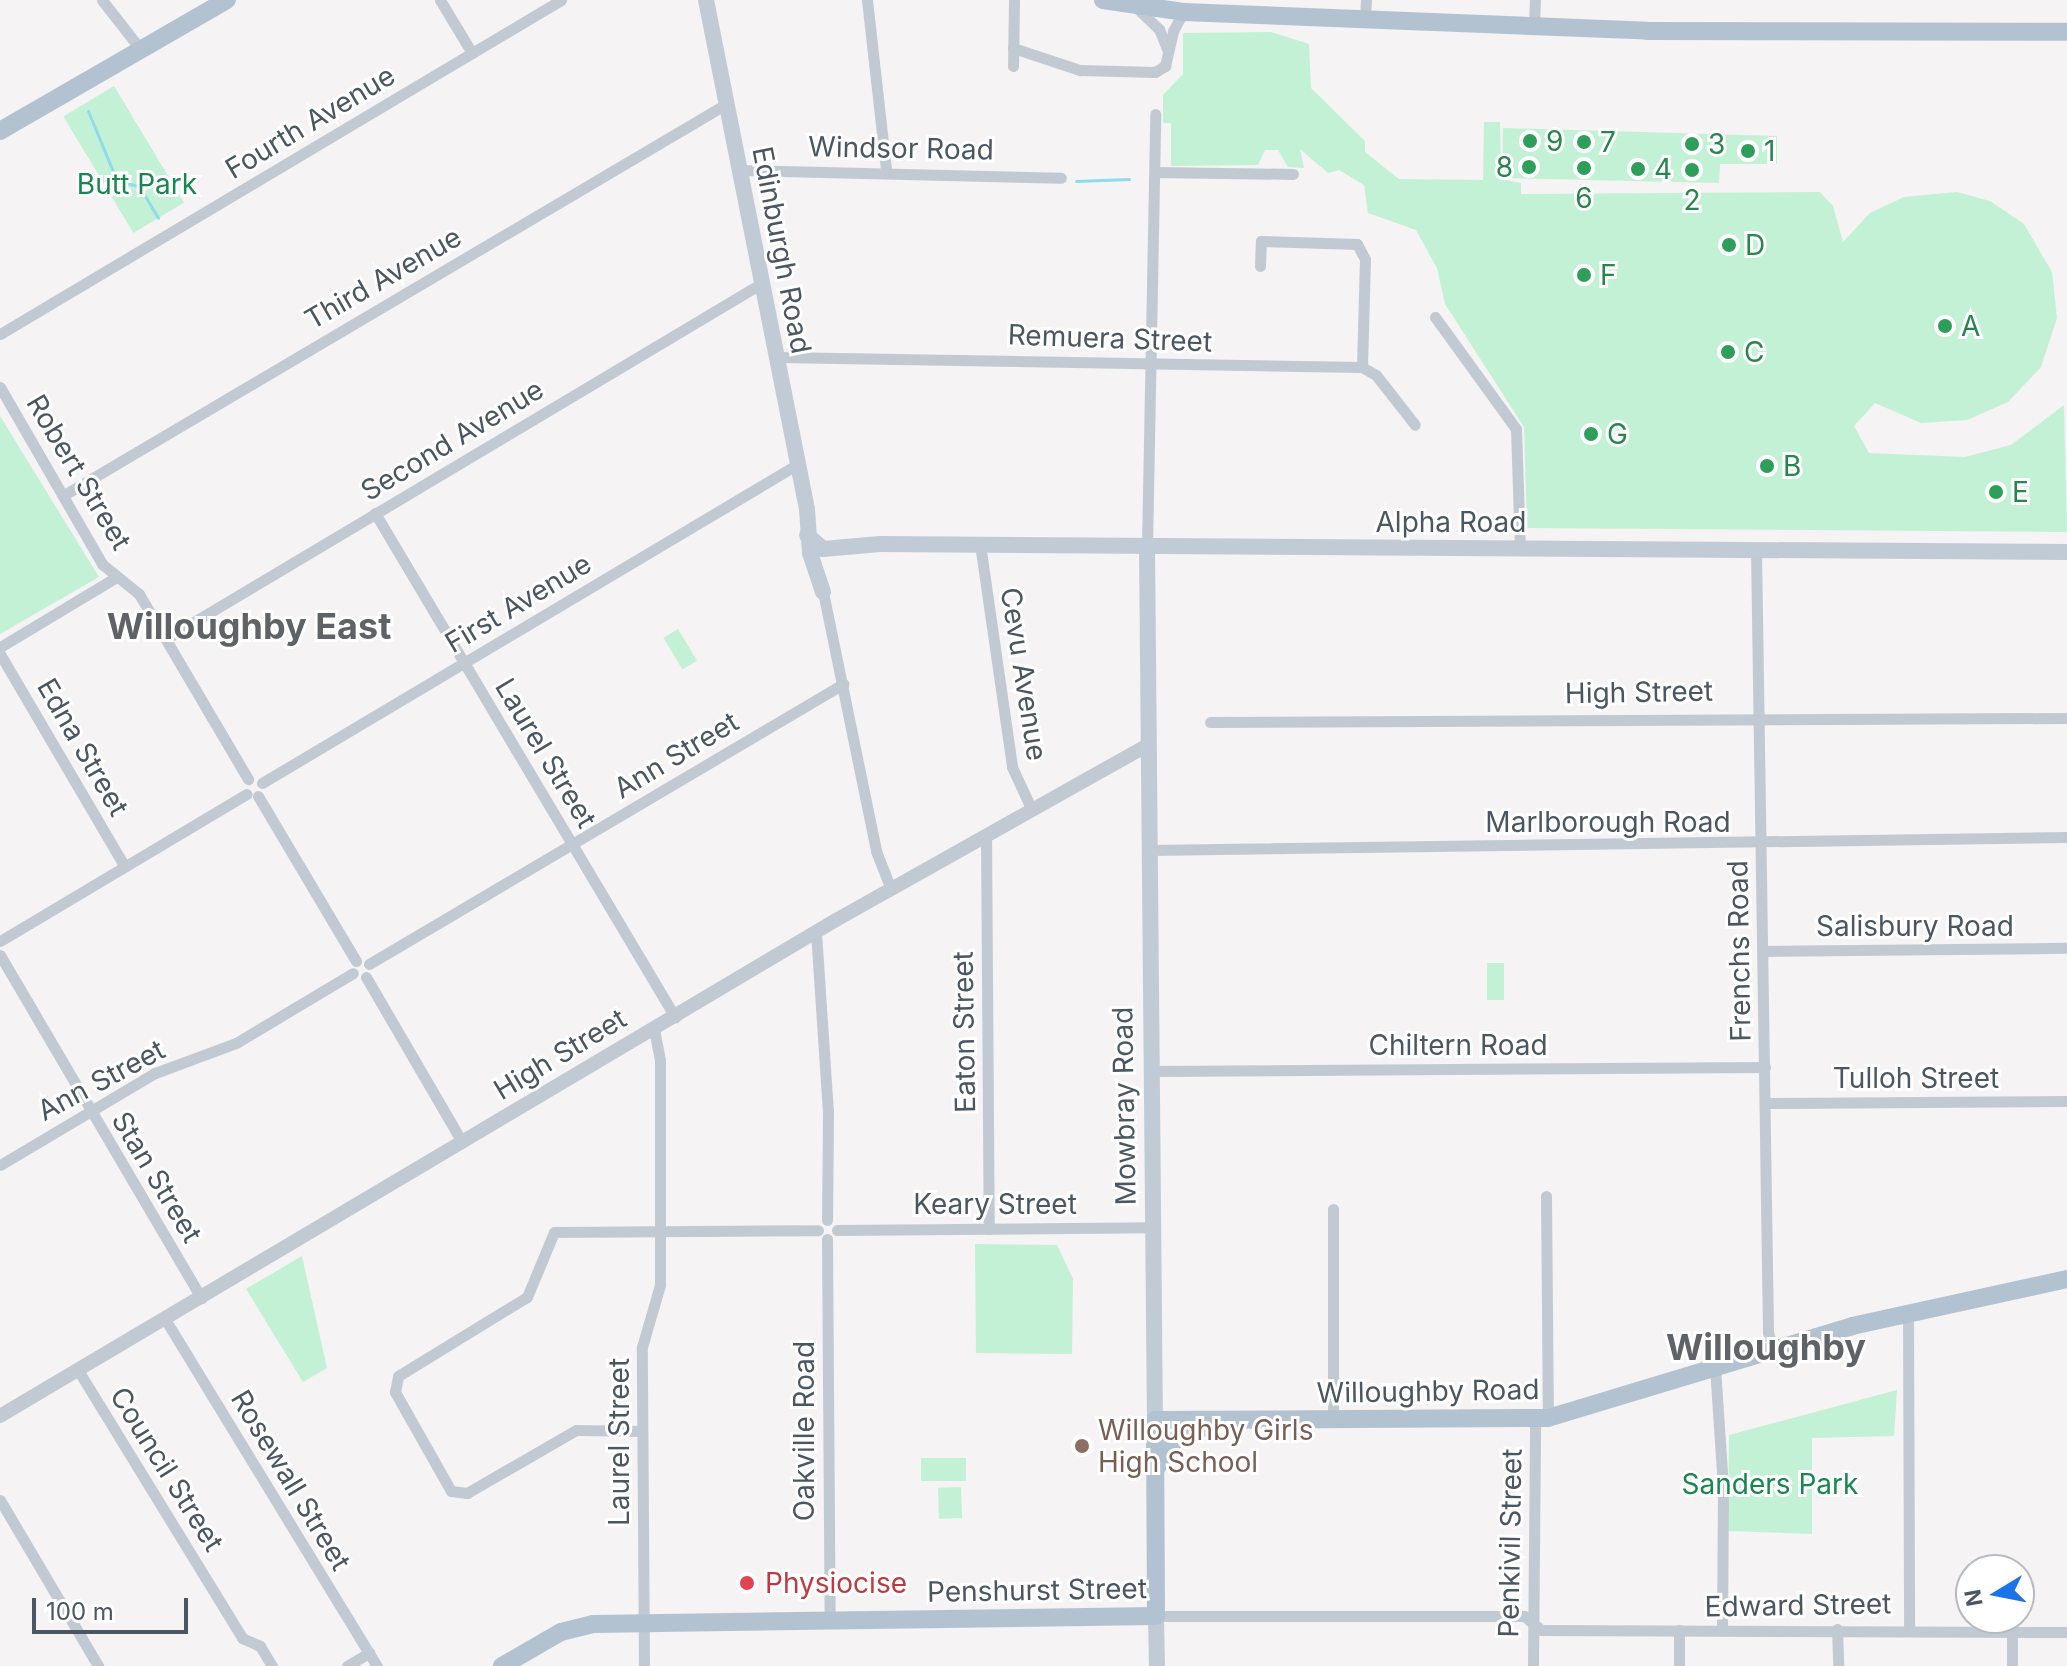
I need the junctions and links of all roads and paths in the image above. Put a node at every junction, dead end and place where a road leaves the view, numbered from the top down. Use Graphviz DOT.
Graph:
graph roads {
  1 [pos="102,0"];
  2 [pos="227,0"];
  3 [pos="440,0"];
  4 [pos="561,0"];
  5 [pos="706,0"];
  6 [pos="867,0"];
  7 [pos="1014,0"];
  8 [pos="1103,0"];
  9 [pos="1535,0"];
  10 [pos="1150,7"];
  11 [pos="1366,9"];
  12 [pos="1183,12"];
  13 [pos="1534,26"];
  14 [pos="2067,32"];
  15 [pos="1013,48"];
  16 [pos="141,50"];
  17 [pos="1168,52"];
  18 [pos="472,53"];
  19 [pos="1013,66"];
  20 [pos="726,104"];
  21 [pos="1155,114"];
  22 [pos="0,131"];
  23 [pos="739,170"];
  24 [pos="886,170"];
  25 [pos="1155,172"];
  26 [pos="1293,174"];
  27 [pos="1061,178"];
  28 [pos="1260,266"];
  29 [pos="762,283"];
  30 [pos="1435,317"];
  31 [pos="0,334"];
  32 [pos="777,357"];
  33 [pos="1148,364"];
  34 [pos="1362,367"];
  35 [pos="0,387"];
  36 [pos="1415,425"];
  37 [pos="798,464"];
  38 [pos="64,495"];
  39 [pos="375,513"];
  40 [pos="811,528"];
  41 [pos="980,544"];
  42 [pos="1147,546"];
  43 [pos="836,547"];
  44 [pos="1520,548"];
  45 [pos="1756,550"];
  46 [pos="2067,552"];
  47 [pos="821,571"];
  48 [pos="115,578"];
  49 [pos="823,592"];
  50 [pos="167,638"];
  51 [pos="0,647"];
  52 [pos="0,654"];
  53 [pos="464,663"];
  54 [pos="843,684"];
  55 [pos="1759,718"];
  56 [pos="2067,718"];
  57 [pos="1210,722"];
  58 [pos="1149,744"];
  59 [pos="248,779"];
  60 [pos="262,783"];
  61 [pos="252,795"];
  62 [pos="1031,808"];
  63 [pos="986,834"];
  64 [pos="2067,837"];
  65 [pos="1761,843"];
  66 [pos="572,844"];
  67 [pos="1150,850"];
  68 [pos="124,865"];
  69 [pos="891,889"];
  70 [pos="816,932"];
  71 [pos="0,941"];
  72 [pos="2067,948"];
  73 [pos="1763,951"];
  74 [pos="0,955"];
  75 [pos="369,964"];
  76 [pos="354,967"];
  77 [pos="366,977"];
  78 [pos="675,1017"];
  79 [pos="654,1029"];
  80 [pos="1765,1067"];
  81 [pos="1152,1071"];
  82 [pos="2067,1101"];
  83 [pos="1765,1103"];
  84 [pos="91,1111"];
  85 [pos="462,1142"];
  86 [pos="0,1165"];
  87 [pos="1546,1196"];
  88 [pos="1333,1209"];
  89 [pos="827,1220"];
  90 [pos="1154,1227"];
  91 [pos="989,1229"];
  92 [pos="659,1230"];
  93 [pos="818,1230"];
  94 [pos="837,1230"];
  95 [pos="827,1239"];
  96 [pos="2067,1279"];
  97 [pos="201,1298"];
  98 [pos="1908,1311"];
  99 [pos="165,1319"];
  100 [pos="1773,1349"];
  101 [pos="1715,1367"];
  102 [pos="78,1370"];
  103 [pos="0,1416"];
  104 [pos="1541,1419"];
  105 [pos="1155,1420"];
  106 [pos="1218,1420"];
  107 [pos="1333,1421"];
  108 [pos="642,1431"];
  109 [pos="1155,1473"];
  110 [pos="0,1500"];
  111 [pos="1156,1616"];
  112 [pos="830,1622"];
  113 [pos="643,1623"];
  114 [pos="1532,1623"];
  115 [pos="1909,1628"];
  116 [pos="1955,1628"];
  117 [pos="1837,1629"];
  118 [pos="1679,1630"];
  119 [pos="1722,1630"];
  120 [pos="2035,1630"];
  121 [pos="2067,1632"];
  122 [pos="2012,1634"];
  123 [pos="369,1653"];
  124 [pos="98,1666"];
  125 [pos="272,1666"];
  126 [pos="347,1666"];
  127 [pos="377,1666"];
  128 [pos="502,1666"];
  129 [pos="644,1666"];
  130 [pos="1157,1666"];
  131 [pos="1533,1666"];
  132 [pos="1679,1666"];
  133 [pos="1838,1666"];
  134 [pos="2012,1666"];
  1 -- 16 [label="street"];
  2 -- 16 [label="main road"];
  3 -- 18 [label="street"];
  4 -- 18 [label="street, Fourth Avenue"];
  5 -- 20 [label="main road, Edinburgh Road"];
  6 -- 24 [label="street"];
  7 -- 15 [label="street"];
  8 -- 10 [label="main road"];
  9 -- 13 [label="street"];
  10 -- 12 [label="main road"];
  10 -- 17 [label="street"];
  11 -- 12 [label="main road"];
  11 -- 13 [label="main road"];
  12 -- 17 [label="street"];
  13 -- 14 [label="main road"];
  15 -- 17 [label="street"];
  15 -- 19 [label="street"];
  16 -- 22 [label="main road"];
  18 -- 31 [label="street, Fourth Avenue"];
  20 -- 23 [label="main road, Edinburgh Road"];
  20 -- 38 [label="street, Third Avenue"];
  21 -- 25 [label="street"];
  23 -- 24 [label="street, Windsor Road"];
  23 -- 29 [label="main road, Edinburgh Road"];
  24 -- 27 [label="street, Windsor Road"];
  25 -- 26 [label="street"];
  25 -- 33 [label="street"];
  28 -- 34 [label="street"];
  29 -- 32 [label="main road, Edinburgh Road"];
  29 -- 39 [label="street, Second Avenue"];
  30 -- 44 [label="street"];
  32 -- 33 [label="street, Remuera Street"];
  32 -- 37 [label="main road, Edinburgh Road"];
  33 -- 34 [label="street, Remuera Street"];
  33 -- 42 [label="street"];
  34 -- 36 [label="street"];
  35 -- 38 [label="street, Robert Street"];
  37 -- 40 [label="main road, Edinburgh Road"];
  37 -- 53 [label="street, First Avenue"];
  38 -- 48 [label="street, Robert Street"];
  39 -- 50 [label="street, Second Avenue"];
  39 -- 53 [label="street, Laurel Street"];
  40 -- 43 [label="main road"];
  40 -- 43 [label="main road, Alpha Road"];
  40 -- 47 [label="main road"];
  40 -- 49 [label="main road"];
  41 -- 42 [label="main road, Alpha Road"];
  41 -- 43 [label="main road, Alpha Road"];
  41 -- 62 [label="street, Cevu Avenue"];
  42 -- 44 [label="main road, Alpha Road"];
  42 -- 58 [label="main road, Mowbray Road"];
  43 -- 47 [label="main road"];
  44 -- 45 [label="main road, Alpha Road"];
  45 -- 46 [label="main road, Alpha Road"];
  45 -- 55 [label="street, Frenchs Road"];
  47 -- 49 [label="main road"];
  48 -- 50 [label="street, Robert Street"];
  48 -- 51 [label="street"];
  49 -- 54 [label="street"];
  50 -- 59 [label="street, Robert Street"];
  52 -- 68 [label="street, Edna Street"];
  53 -- 60 [label="street, First Avenue"];
  53 -- 66 [label="street, Laurel Street"];
  54 -- 66 [label="street, Ann Street"];
  54 -- 69 [label="street"];
  55 -- 56 [label="street, High Street"];
  55 -- 57 [label="street, High Street"];
  55 -- 65 [label="street, Frenchs Road"];
  58 -- 62 [label="street, High Street"];
  58 -- 67 [label="main road, Mowbray Road"];
  59 -- 60 [label="street"];
  59 -- 61 [label="street"];
  60 -- 61 [label="street"];
  61 -- 68 [label="street"];
  61 -- 76 [label="street"];
  62 -- 63 [label="street, High Street"];
  63 -- 69 [label="street, High Street"];
  63 -- 91 [label="street, Eaton Street"];
  64 -- 65 [label="street, Marlborough Road"];
  65 -- 67 [label="street, Marlborough Road"];
  65 -- 73 [label="street, Frenchs Road"];
  66 -- 75 [label="street, Ann Street"];
  66 -- 78 [label="street, Laurel Street"];
  67 -- 81 [label="main road, Mowbray Road"];
  68 -- 71 [label="street"];
  69 -- 70 [label="street, High Street"];
  70 -- 78 [label="street, High Street"];
  70 -- 89 [label="street"];
  72 -- 73 [label="street, Salisbury Road"];
  73 -- 80 [label="street, Frenchs Road"];
  74 -- 84 [label="street, Stan Street"];
  75 -- 76 [label="street"];
  75 -- 77 [label="street"];
  76 -- 77 [label="street"];
  76 -- 84 [label="street, Ann Street"];
  77 -- 85 [label="street"];
  78 -- 79 [label="street, High Street"];
  79 -- 85 [label="street, High Street"];
  79 -- 92 [label="street, Laurel Street"];
  80 -- 81 [label="street, Chiltern Road"];
  80 -- 83 [label="street, Frenchs Road"];
  81 -- 90 [label="main road, Mowbray Road"];
  82 -- 83 [label="street, Tulloh Street"];
  83 -- 100 [label="street, Frenchs Road"];
  84 -- 86 [label="street, Ann Street"];
  84 -- 97 [label="street, Stan Street"];
  85 -- 97 [label="street, High Street"];
  87 -- 104 [label="street, Penkivil Street"];
  88 -- 107 [label="street"];
  89 -- 93 [label="street"];
  89 -- 94 [label="street"];
  90 -- 91 [label="street, Keary Street"];
  90 -- 105 [label="main road, Mowbray Road"];
  91 -- 94 [label="street, Keary Street"];
  92 -- 93 [label="street"];
  92 -- 108 [label="street, Laurel Street"];
  92 -- 108 [label="street"];
  93 -- 95 [label="street"];
  94 -- 95 [label="street"];
  95 -- 112 [label="street, Oakville Road"];
  96 -- 98 [label="main road, Willoughby Road"];
  97 -- 99 [label="street, High Street"];
  98 -- 100 [label="main road, Willoughby Road"];
  98 -- 115 [label="street"];
  99 -- 102 [label="street, High Street"];
  99 -- 123 [label="street, Rosewall Street"];
  100 -- 101 [label="main road, Willoughby Road"];
  101 -- 104 [label="main road, Willoughby Road"];
  101 -- 119 [label="street"];
  102 -- 103 [label="street, High Street"];
  102 -- 125 [label="street, Council Street"];
  104 -- 107 [label="main road, Willoughby Road"];
  104 -- 114 [label="street, Penkivil Street"];
  105 -- 106 [label="main road, Willoughby Road"];
  105 -- 109 [label="main road, Mowbray Road"];
  106 -- 107 [label="main road, Willoughby Road"];
  106 -- 109 [label="main road"];
  108 -- 113 [label="street, Laurel Street"];
  109 -- 111 [label="main road, Mowbray Road"];
  110 -- 124 [label="street"];
  111 -- 112 [label="main road, Penshurst Street"];
  111 -- 114 [label="street, Penshurst Street"];
  111 -- 130 [label="main road, Mowbray Road"];
  112 -- 113 [label="main road, Penshurst Street"];
  113 -- 128 [label="main road, Penshurst Street"];
  113 -- 129 [label="street, Laurel Street"];
  114 -- 118 [label="street, Edward Street"];
  114 -- 131 [label="street, Penkivil Street"];
  115 -- 116 [label="street, Edward Street"];
  115 -- 117 [label="street, Edward Street"];
  117 -- 119 [label="street, Edward Street"];
  117 -- 133 [label="street"];
  118 -- 119 [label="street, Edward Street"];
  118 -- 132 [label="street"];
  120 -- 121 [label="street, Edward Street"];
  122 -- 134 [label="street"];
  123 -- 126 [label="street"];
  123 -- 127 [label="street, Rosewall Street"];
}
